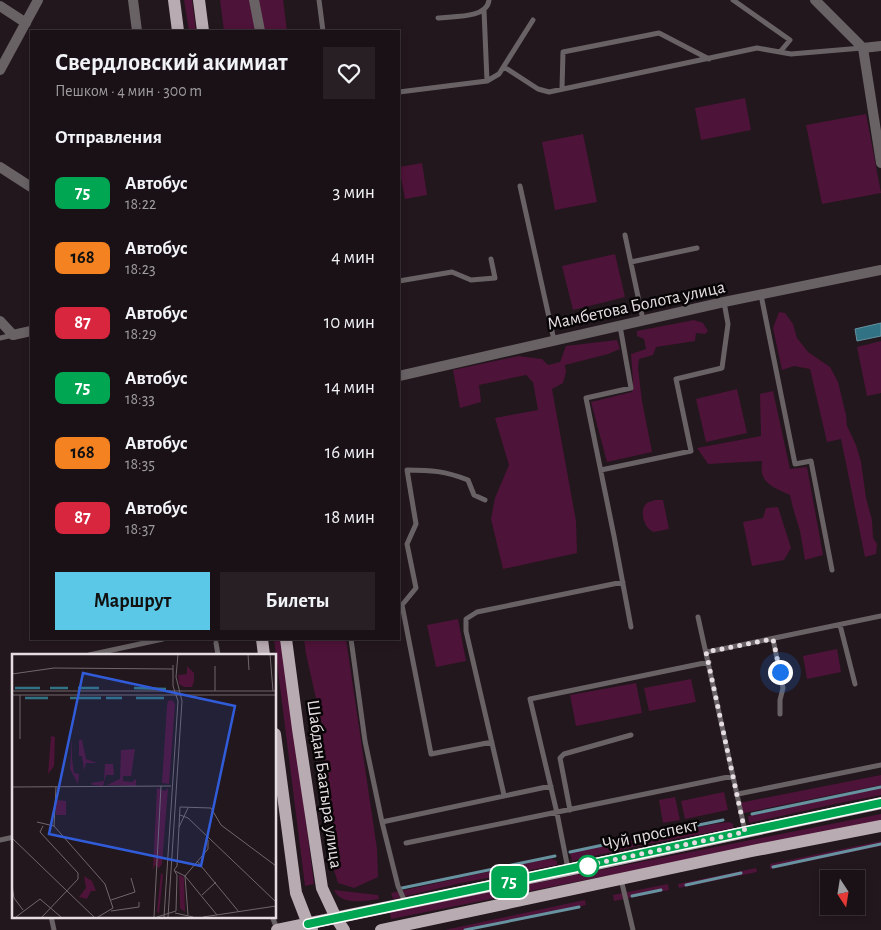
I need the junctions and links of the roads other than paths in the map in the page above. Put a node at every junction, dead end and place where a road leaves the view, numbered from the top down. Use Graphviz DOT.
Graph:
graph roads {
  1 [pos="38,0"];
  2 [pos="133,0"];
  3 [pos="174,0"];
  4 [pos="199,0"];
  5 [pos="254,0"];
  6 [pos="319,0"];
  7 [pos="489,0"];
  8 [pos="733,0"];
  9 [pos="815,0"];
  10 [pos="0,6"];
  11 [pos="484,10"];
  12 [pos="438,18"];
  13 [pos="533,20"];
  14 [pos="26,23"];
  15 [pos="137,30"];
  16 [pos="178,30"];
  17 [pos="203,30"];
  18 [pos="260,30"];
  19 [pos="323,30"];
  20 [pos="881,46"];
  21 [pos="862,48"];
  22 [pos="780,52"];
  23 [pos="709,59"];
  24 [pos="504,67"];
  25 [pos="0,70"];
  26 [pos="487,81"];
  27 [pos="562,88"];
  28 [pos="400,92"];
  29 [pos="881,163"];
  30 [pos="0,167"];
  31 [pos="30,186"];
  32 [pos="520,186"];
  33 [pos="625,235"];
  34 [pos="697,248"];
  35 [pos="491,258"];
  36 [pos="631,262"];
  37 [pos="881,270"];
  38 [pos="400,281"];
  39 [pos="761,294"];
  40 [pos="724,302"];
  41 [pos="643,320"];
  42 [pos="0,321"];
  43 [pos="620,326"];
  44 [pos="30,331"];
  45 [pos="13,335"];
  46 [pos="0,338"];
  47 [pos="554,340"];
  48 [pos="400,376"];
  49 [pos="601,470"];
  50 [pos="485,500"];
  51 [pos="832,570"];
  52 [pos="623,582"];
  53 [pos="881,616"];
  54 [pos="698,617"];
  55 [pos="840,625"];
  56 [pos="631,627"];
  57 [pos="773,639"];
  58 [pos="158,640"];
  59 [pos="262,640"];
  60 [pos="286,640"];
  61 [pos="351,640"];
  62 [pos="216,643"];
  63 [pos="706,652"];
  64 [pos="94,654"];
  65 [pos="218,654"];
  66 [pos="264,654"];
  67 [pos="709,662"];
  68 [pos="855,684"];
  69 [pos="780,714"];
  70 [pos="631,735"];
  71 [pos="276,742"];
  72 [pos="492,742"];
  73 [pos="881,765"];
  74 [pos="733,776"];
  75 [pos="551,786"];
  76 [pos="738,794"];
  77 [pos="504,795"];
  78 [pos="881,803"];
  79 [pos="570,810"];
  80 [pos="557,813"];
  81 [pos="382,822"];
  82 [pos="881,826"];
  83 [pos="745,832"];
  84 [pos="406,843"];
  85 [pos="568,870"];
  86 [pos="621,879"];
  87 [pos="406,903"];
  88 [pos="273,918"];
  89 [pos="336,918"];
  90 [pos="310,927"];
  91 [pos="386,929"];
  92 [pos="277,930"];
  93 [pos="344,930"];
  94 [pos="632,930"];
  1 -- 14 [label="street"];
  2 -- 15 [label="street"];
  3 -- 16 [label="main road"];
  4 -- 17 [label="main road"];
  5 -- 18 [label="street"];
  6 -- 19 [label="lane"];
  7 -- 11 [label="lane"];
  8 -- 22 [label="lane"];
  9 -- 21 [label="street"];
  10 -- 14 [label="street"];
  11 -- 12 [label="lane"];
  11 -- 26 [label="lane"];
  13 -- 24 [label="lane"];
  14 -- 25 [label="street"];
  20 -- 21 [label="street"];
  21 -- 22 [label="lane"];
  21 -- 29 [label="street"];
  22 -- 23 [label="lane"];
  23 -- 27 [label="lane"];
  23 -- 27 [label="lane"];
  24 -- 26 [label="lane"];
  24 -- 27 [label="lane"];
  26 -- 28 [label="lane"];
  30 -- 31 [label="street"];
  32 -- 47 [label="lane"];
  33 -- 36 [label="lane"];
  34 -- 36 [label="lane"];
  35 -- 38 [label="lane"];
  36 -- 41 [label="lane"];
  37 -- 39 [label="street, Мамбетова Болота улица"];
  39 -- 40 [label="street, Мамбетова Болота улица"];
  39 -- 51 [label="lane"];
  40 -- 41 [label="street, Мамбетова Болота улица"];
  40 -- 49 [label="lane"];
  41 -- 43 [label="street, Мамбетова Болота улица"];
  42 -- 45 [label="street"];
  43 -- 47 [label="street, Мамбетова Болота улица"];
  43 -- 49 [label="lane"];
  44 -- 45 [label="street"];
  45 -- 46 [label="lane"];
  47 -- 48 [label="street, Мамбетова Болота улица"];
  49 -- 52 [label="lane"];
  50 -- 72 [label="lane"];
  52 -- 56 [label="lane"];
  52 -- 72 [label="lane"];
  53 -- 55 [label="lane"];
  54 -- 63 [label="lane"];
  55 -- 57 [label="lane"];
  55 -- 68 [label="lane"];
  57 -- 63 [label="lane"];
  57 -- 69 [label="lane"];
  58 -- 64 [label="lane"];
  59 -- 66 [label="main road"];
  60 -- 89 [label="main road, Шабдан Баатыра улица"];
  61 -- 81 [label="lane"];
  62 -- 65 [label="lane"];
  63 -- 67 [label="lane"];
  67 -- 74 [label="lane"];
  67 -- 75 [label="lane"];
  70 -- 79 [label="lane"];
  71 -- 90 [label="main road"];
  72 -- 77 [label="lane"];
  73 -- 76 [label="lane"];
  74 -- 76 [label="lane"];
  74 -- 79 [label="lane"];
  75 -- 77 [label="lane"];
  75 -- 80 [label="lane"];
  76 -- 83 [label="lane"];
  77 -- 81 [label="lane"];
  78 -- 83 [label="main road, Чуй проспект"];
  79 -- 80 [label="lane"];
  80 -- 84 [label="lane"];
  80 -- 85 [label="lane"];
  81 -- 87 [label="lane"];
  82 -- 86 [label="main road"];
  83 -- 85 [label="main road, Чуй проспект"];
  85 -- 87 [label="main road, Чуй проспект"];
  86 -- 91 [label="main road"];
  86 -- 94 [label="lane"];
  87 -- 89 [label="main road, Чуй проспект"];
  88 -- 92 [label="lane"];
  89 -- 90 [label="main road, Чуй проспект"];
  89 -- 93 [label="main road, Шабдан Баатыра улица"];
  90 -- 92 [label="main road, Чуй проспект"];
}
